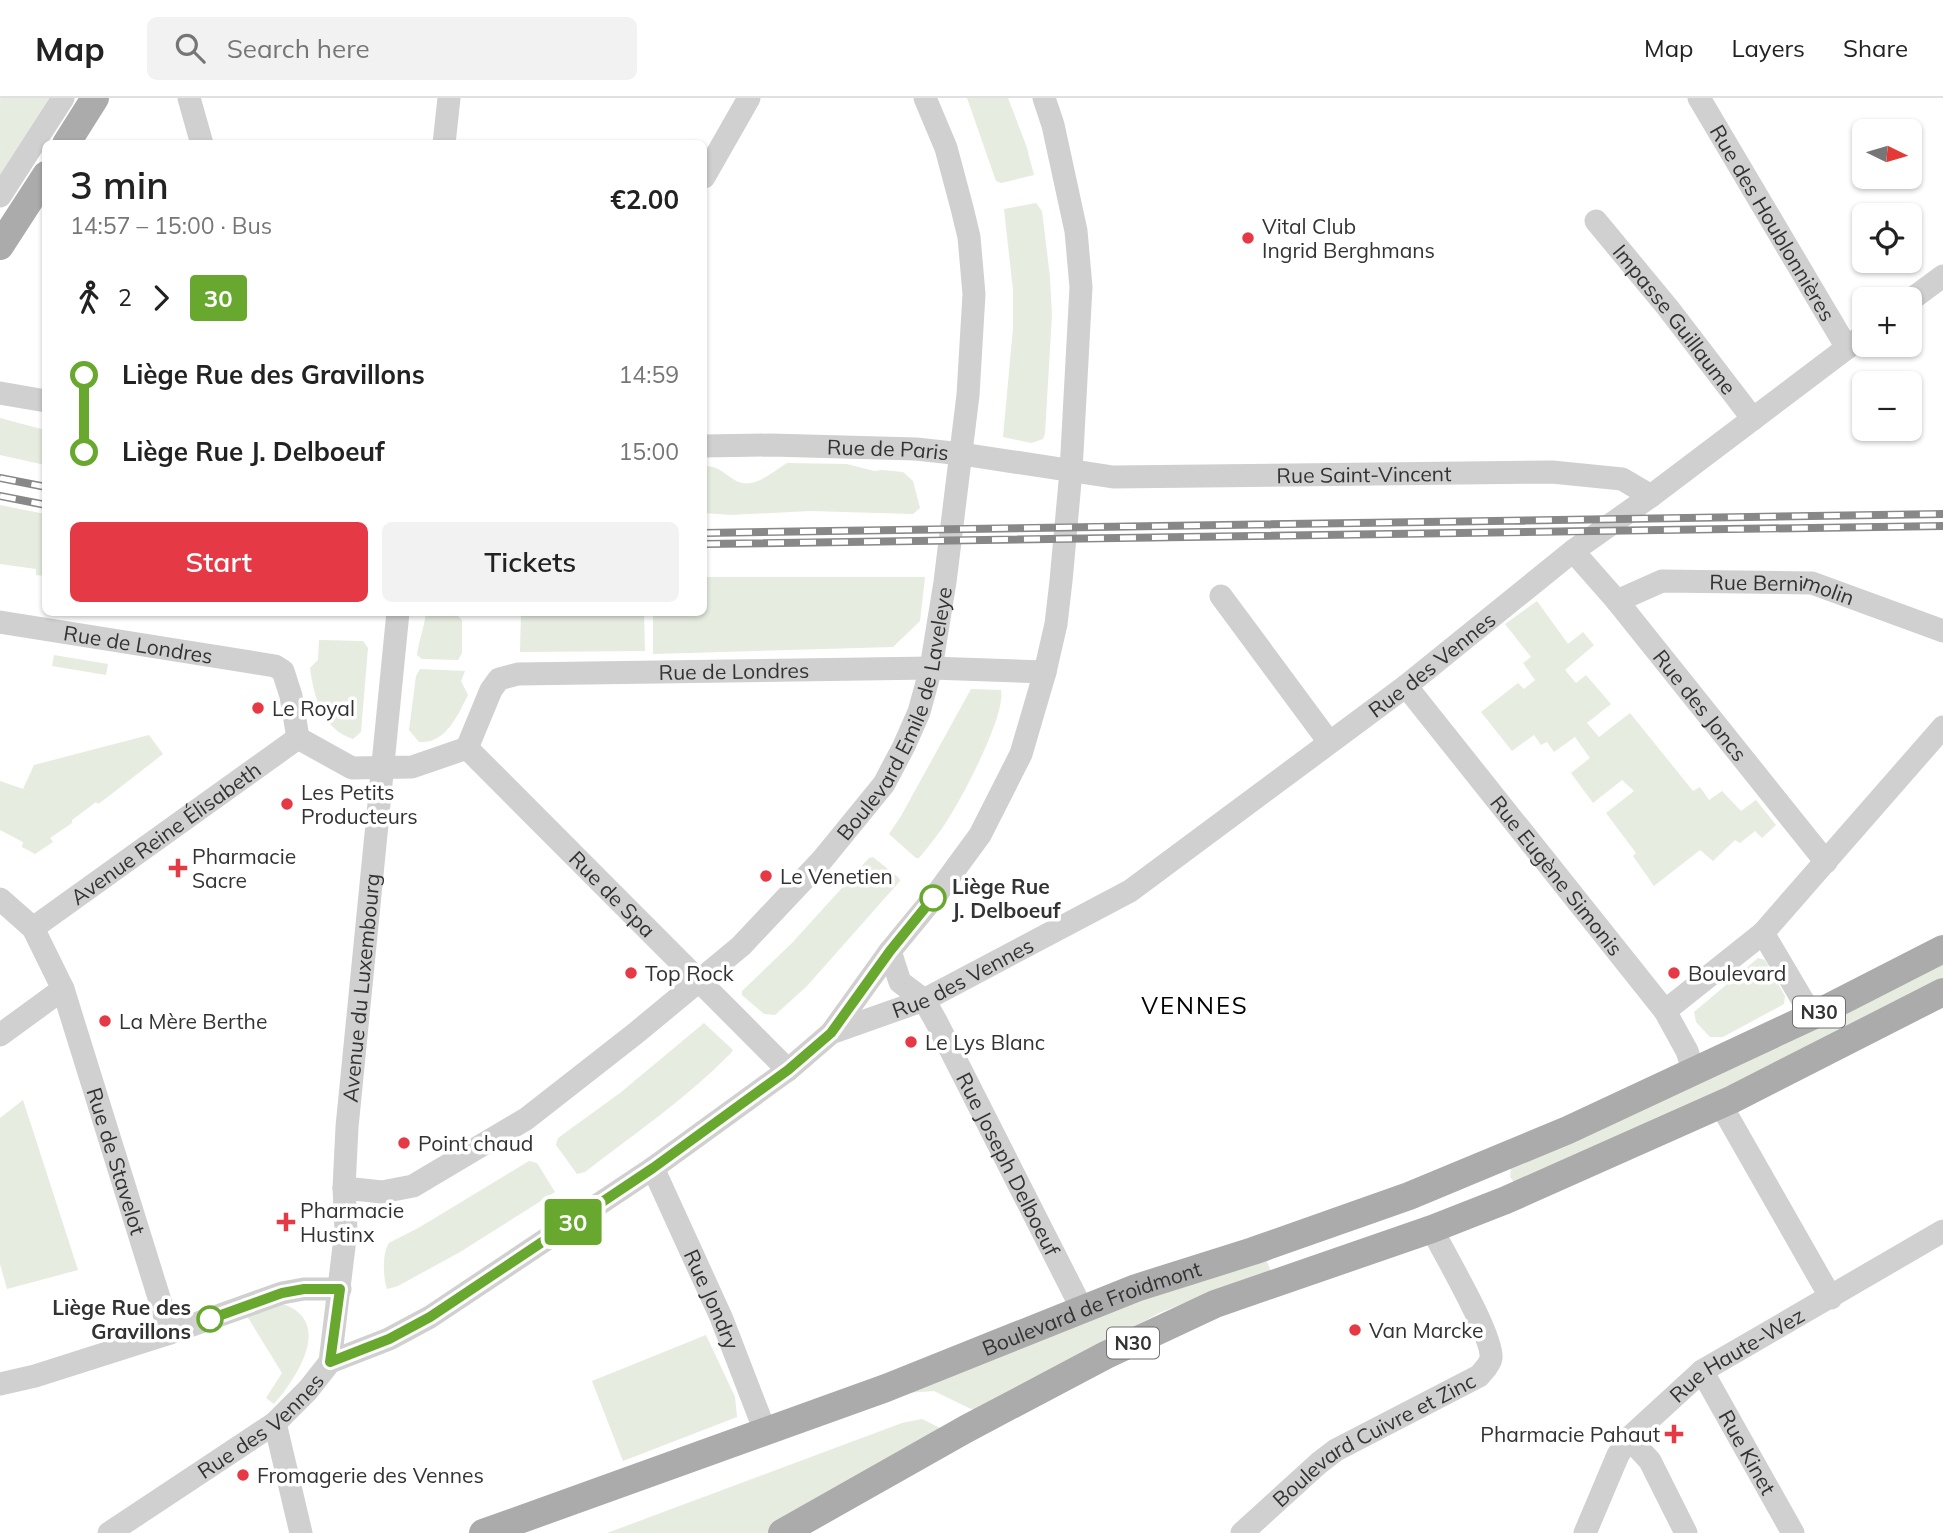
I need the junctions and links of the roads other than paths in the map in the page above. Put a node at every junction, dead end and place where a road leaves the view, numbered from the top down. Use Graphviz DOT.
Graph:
graph roads {
  1 [pos="63,98"];
  2 [pos="95,98"];
  3 [pos="189,98"];
  4 [pos="449,98"];
  5 [pos="749,98"];
  6 [pos="925,98"];
  7 [pos="1044,98"];
  8 [pos="1699,98"];
  9 [pos="69,140"];
  10 [pos="201,140"];
  11 [pos="444,140"];
  12 [pos="707,172"];
  13 [pos="42,181"];
  14 [pos="0,196"];
  15 [pos="1596,221"];
  16 [pos="0,246"];
  17 [pos="1943,276"];
  18 [pos="1922,291"];
  19 [pos="1852,336"];
  20 [pos="1852,345"];
  21 [pos="0,393"];
  22 [pos="42,400"];
  23 [pos="1753,419"];
  24 [pos="707,446"];
  25 [pos="962,454"];
  26 [pos="1071,471"];
  27 [pos="1651,496"];
  28 [pos="1573,551"];
  29 [pos="1221,596"];
  30 [pos="1617,601"];
  31 [pos="398,616"];
  32 [pos="0,622"];
  33 [pos="1943,631"];
  34 [pos="931,668"];
  35 [pos="1045,672"];
  36 [pos="1406,686"];
  37 [pos="1943,727"];
  38 [pos="298,738"];
  39 [pos="1329,742"];
  40 [pos="467,748"];
  41 [pos="382,768"];
  42 [pos="1826,862"];
  43 [pos="0,900"];
  44 [pos="33,928"];
  45 [pos="1763,933"];
  46 [pos="1943,949"];
  47 [pos="890,951"];
  48 [pos="698,981"];
  49 [pos="63,989"];
  50 [pos="1943,992"];
  51 [pos="924,1000"];
  52 [pos="1665,1011"];
  53 [pos="1812,1016"];
  54 [pos="831,1033"];
  55 [pos="0,1035"];
  56 [pos="788,1070"];
  57 [pos="1694,1072"];
  58 [pos="1720,1105"];
  59 [pos="653,1168"];
  60 [pos="344,1188"];
  61 [pos="1432,1229"];
  62 [pos="1943,1231"];
  63 [pos="340,1289"];
  64 [pos="1831,1298"];
  65 [pos="1082,1309"];
  66 [pos="170,1333"];
  67 [pos="330,1362"];
  68 [pos="1702,1371"];
  69 [pos="0,1384"];
  70 [pos="275,1423"];
  71 [pos="765,1431"];
  72 [pos="1629,1438"];
  73 [pos="109,1533"];
  74 [pos="301,1533"];
  75 [pos="483,1533"];
  76 [pos="782,1533"];
  77 [pos="1242,1533"];
  78 [pos="1586,1533"];
  79 [pos="1686,1533"];
  80 [pos="1793,1533"];
  1 -- 14 [label="street"];
  2 -- 9 [label="main road"];
  3 -- 10 [label="street"];
  4 -- 11 [label="street"];
  5 -- 12 [label="street"];
  6 -- 25 [label="street, Boulevard Emile de Laveleye"];
  7 -- 26 [label="street"];
  8 -- 19 [label="street, Rue des Houblonnières"];
  13 -- 16 [label="main road"];
  15 -- 23 [label="street, Impasse Guillaume"];
  17 -- 18 [label="street"];
  20 -- 23 [label="street, Rue des Vennes"];
  21 -- 22 [label="street"];
  23 -- 27 [label="street, Rue des Vennes"];
  24 -- 25 [label="street, Rue de Paris"];
  25 -- 26 [label="street, Rue de Paris"];
  25 -- 34 [label="street, Boulevard Emile de Laveleye"];
  26 -- 27 [label="street, Rue Saint-Vincent"];
  26 -- 35 [label="street"];
  27 -- 28 [label="street, Rue des Vennes"];
  28 -- 30 [label="street, Rue des Joncs"];
  28 -- 36 [label="street, Rue des Vennes"];
  29 -- 39 [label="street"];
  30 -- 33 [label="street, Rue Bernimolin"];
  30 -- 42 [label="street, Rue des Joncs"];
  31 -- 41 [label="street, Avenue du Luxembourg"];
  32 -- 38 [label="street, Rue de Londres"];
  34 -- 35 [label="street, Rue de Londres"];
  34 -- 40 [label="street, Rue de Londres"];
  34 -- 48 [label="street, Boulevard Emile de Laveleye"];
  35 -- 47 [label="street"];
  36 -- 39 [label="street, Rue des Vennes"];
  36 -- 52 [label="street, Rue Eugène Simonis"];
  37 -- 42 [label="street"];
  38 -- 41 [label="street"];
  38 -- 44 [label="street, Avenue Reine Élisabeth"];
  39 -- 51 [label="street, Rue des Vennes"];
  40 -- 41 [label="street"];
  40 -- 48 [label="street, Rue de Spa"];
  41 -- 60 [label="street, Avenue du Luxembourg"];
  42 -- 45 [label="street"];
  43 -- 44 [label="street"];
  44 -- 49 [label="street"];
  45 -- 52 [label="street"];
  45 -- 53 [label="street"];
  46 -- 53 [label="main road, N30"];
  47 -- 51 [label="street, Rue Joseph Delboeuf"];
  47 -- 54 [label="street"];
  48 -- 56 [label="street, Rue de Spa"];
  48 -- 60 [label="street, Boulevard Emile de Laveleye"];
  49 -- 55 [label="street"];
  49 -- 66 [label="street, Rue de Stavelot"];
  50 -- 58 [label="main road, Boulevard de Froidmont"];
  51 -- 54 [label="street, Rue des Vennes"];
  51 -- 65 [label="street, Rue Joseph Delboeuf"];
  52 -- 57 [label="street, Rue Eugène Simonis"];
  53 -- 57 [label="main road, N30"];
  54 -- 56 [label="street, Rue des Vennes"];
  56 -- 59 [label="street, Rue des Vennes"];
  57 -- 65 [label="main road, Boulevard de Froidmont / N30"];
  58 -- 61 [label="main road, Boulevard de Froidmont / N30"];
  58 -- 64 [label="street"];
  59 -- 67 [label="street, Rue des Vennes"];
  59 -- 71 [label="street, Rue Jondry"];
  60 -- 63 [label="street, Avenue du Luxembourg"];
  61 -- 76 [label="main road, Boulevard de Froidmont / N30"];
  61 -- 77 [label="street, Boulevard Cuivre et Zinc"];
  62 -- 64 [label="street, Rue Haute-Wez"];
  63 -- 66 [label="street"];
  63 -- 67 [label="street, Avenue du Luxembourg"];
  64 -- 68 [label="street, Rue Haute-Wez"];
  65 -- 71 [label="main road, Boulevard de Froidmont / N30"];
  66 -- 69 [label="street"];
  67 -- 70 [label="street, Rue des Vennes"];
  68 -- 72 [label="street, Rue Haute-Wez"];
  68 -- 80 [label="street, Rue Kinet"];
  70 -- 73 [label="street, Rue des Vennes"];
  70 -- 74 [label="street"];
  71 -- 75 [label="main road, Boulevard de Froidmont / N30"];
  72 -- 78 [label="street, Rue Haute-Wez"];
  72 -- 79 [label="street"];
}
